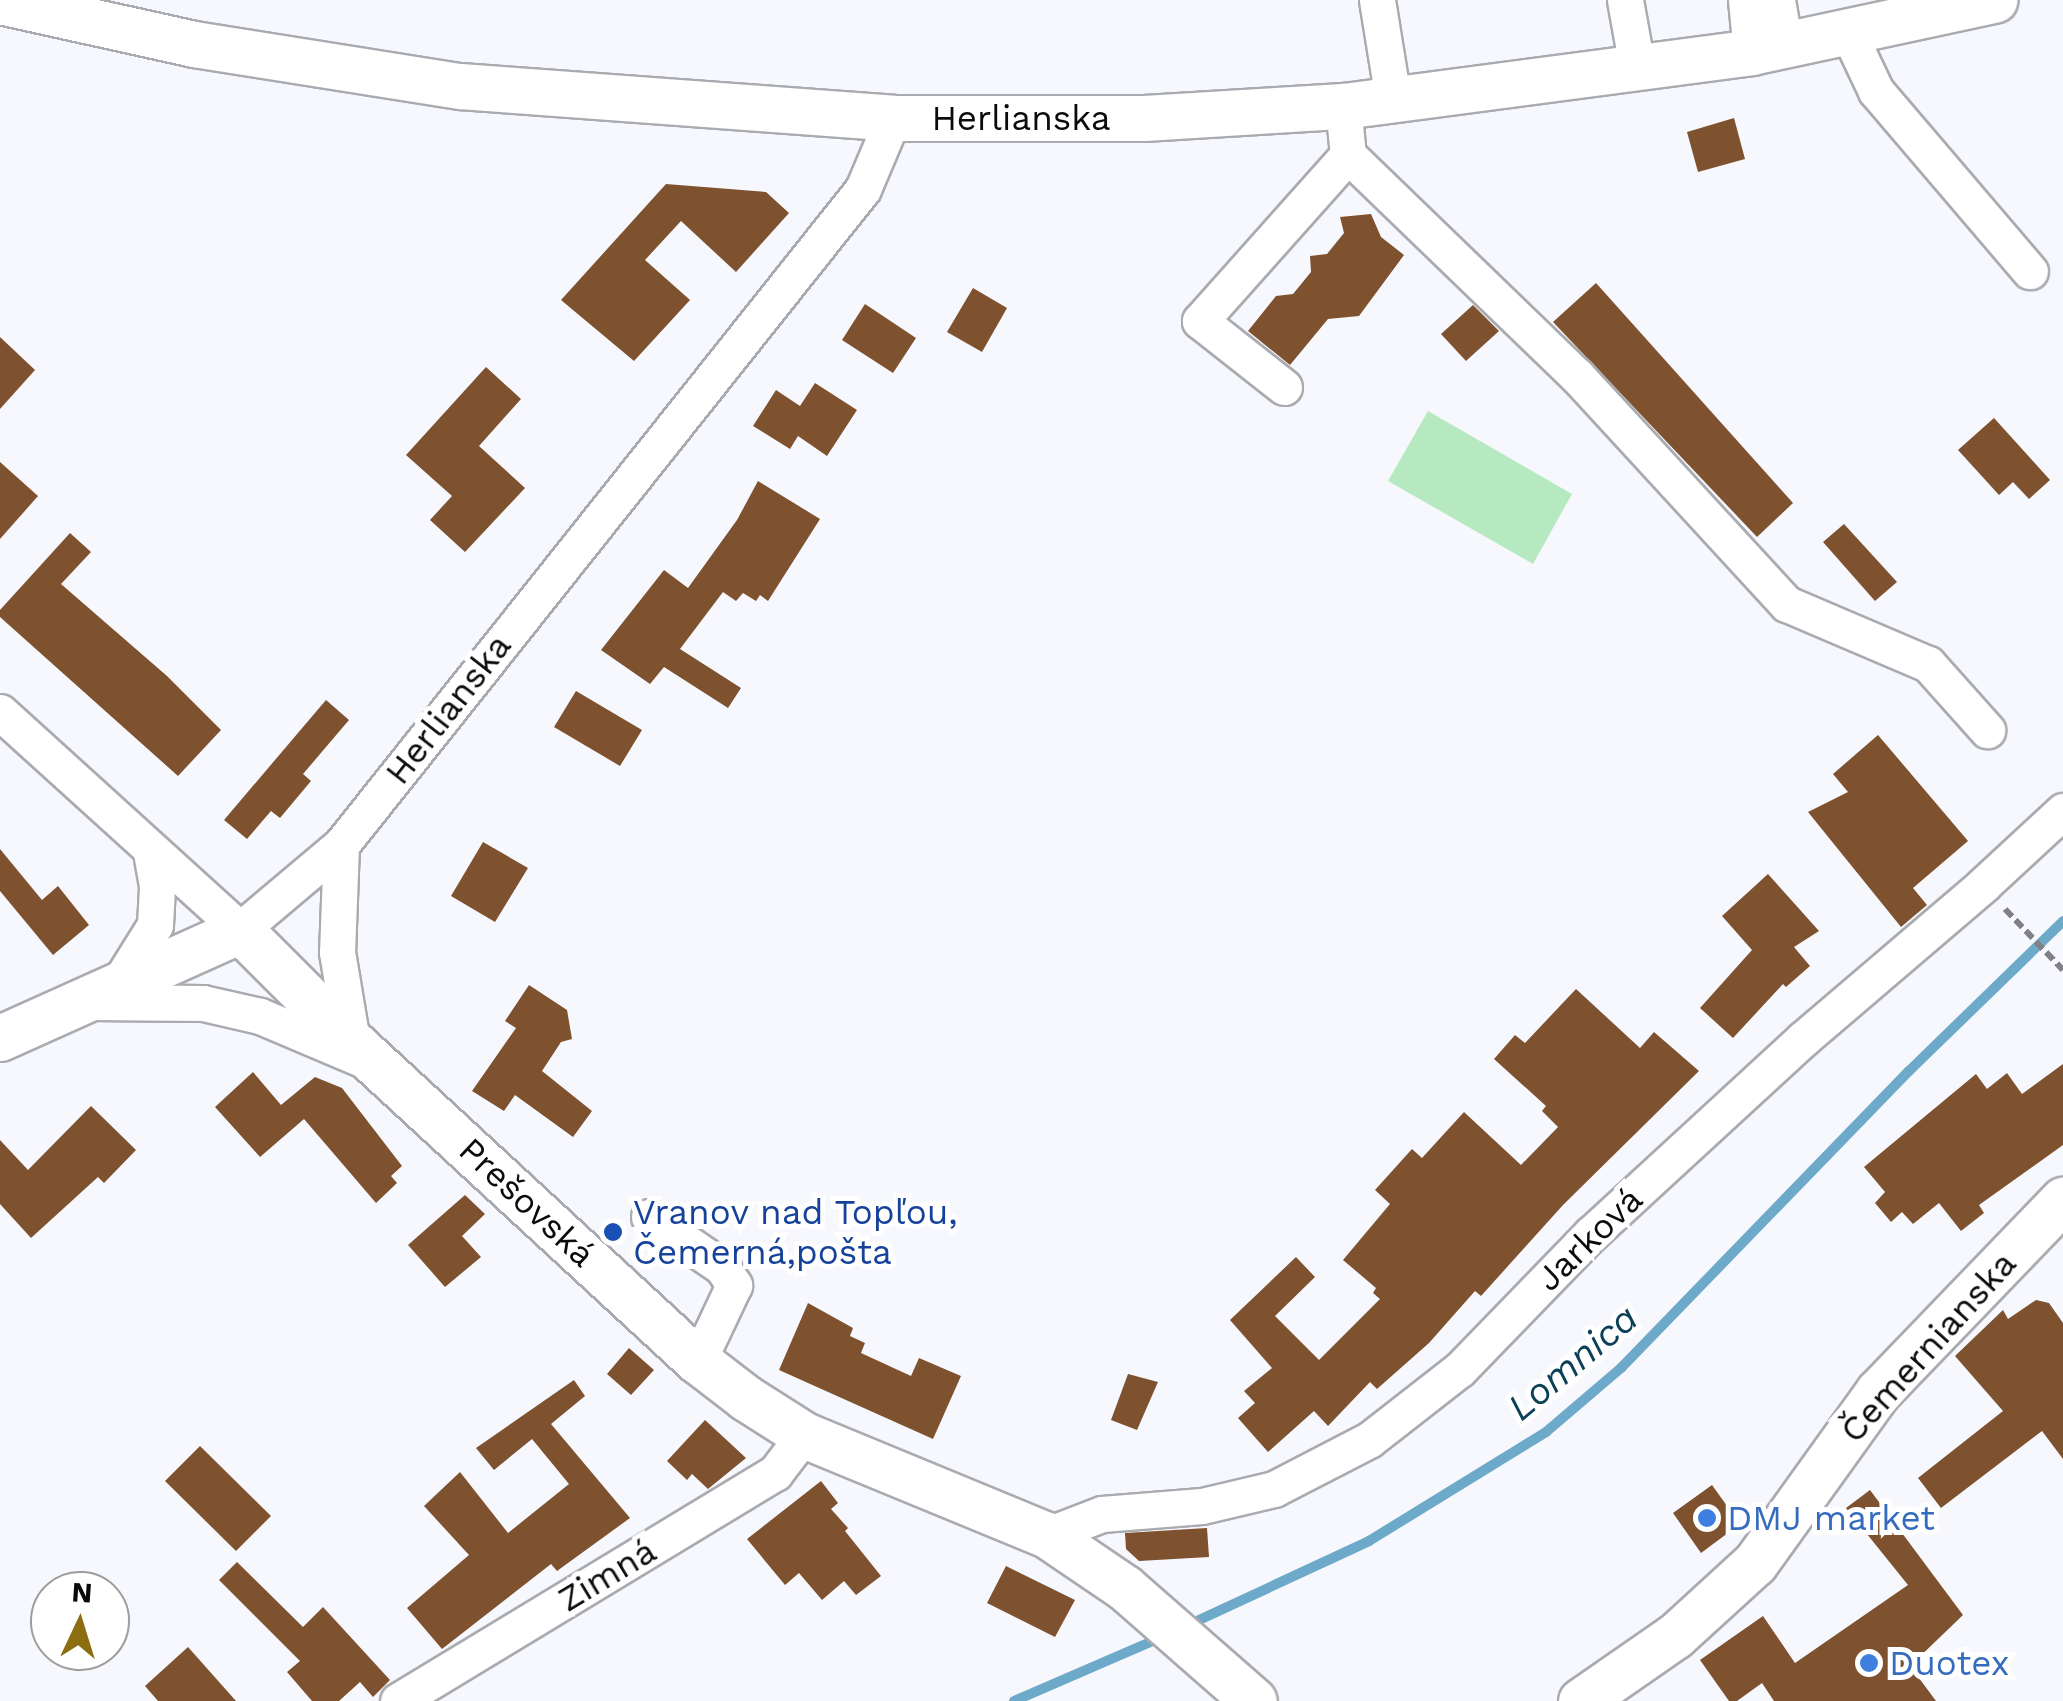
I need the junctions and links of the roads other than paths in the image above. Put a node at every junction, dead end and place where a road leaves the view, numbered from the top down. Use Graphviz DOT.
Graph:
graph roads {
  1 [pos="1377,0"];
  2 [pos="1625,0"];
  3 [pos="1746,0"];
  4 [pos="1777,0"];
  5 [pos="1994,0"];
  6 [pos="0,2"];
  7 [pos="1848,32"];
  8 [pos="1768,49"];
  9 [pos="1637,66"];
  10 [pos="1393,99"];
  11 [pos="1343,106"];
  12 [pos="893,118"];
  13 [pos="1348,155"];
  14 [pos="2030,271"];
  15 [pos="1284,387"];
  16 [pos="0,712"];
  17 [pos="1987,730"];
  18 [pos="2063,811"];
  19 [pos="342,845"];
  20 [pos="151,851"];
  21 [pos="240,930"];
  22 [pos="120,982"];
  23 [pos="76,1002"];
  24 [pos="0,1038"];
  25 [pos="364,1053"];
  26 [pos="2063,1200"];
  27 [pos="650,1217"];
  28 [pos="698,1361"];
  29 [pos="804,1434"];
  30 [pos="1047,1535"];
  31 [pos="398,1701"];
  32 [pos="1254,1701"];
  33 [pos="1581,1701"];
  1 -- 10 [label="street"];
  2 -- 9 [label="street"];
  3 -- 8 [label="street"];
  4 -- 8 [label="street"];
  5 -- 7 [label="main road, Herlianska"];
  6 -- 12 [label="main road"];
  7 -- 8 [label="main road, Herlianska"];
  7 -- 14 [label="street"];
  8 -- 9 [label="main road, Herlianska"];
  9 -- 10 [label="main road, Herlianska"];
  10 -- 11 [label="main road, Herlianska"];
  11 -- 12 [label="main road, Herlianska"];
  11 -- 13 [label="street"];
  12 -- 19 [label="street, Herlianska"];
  13 -- 15 [label="street"];
  13 -- 17 [label="street"];
  16 -- 20 [label="street, Prešovská"];
  18 -- 30 [label="street, Jarková"];
  19 -- 21 [label="street, Herlianska"];
  19 -- 25 [label="street"];
  20 -- 21 [label="street, Prešovská"];
  20 -- 22 [label="street"];
  21 -- 22 [label="main road, Herlianska"];
  21 -- 25 [label="main road, Prešovská"];
  22 -- 23 [label="main road, Herlianska"];
  23 -- 24 [label="main road, Herlianska"];
  23 -- 25 [label="street"];
  25 -- 28 [label="main road, Prešovská"];
  26 -- 33 [label="main road, Čemernianska"];
  27 -- 28 [label="street"];
  28 -- 29 [label="main road, Prešovská"];
  29 -- 30 [label="main road, Prešovská"];
  29 -- 31 [label="street, Zimná"];
  30 -- 32 [label="main road, Prešovská"];
}
